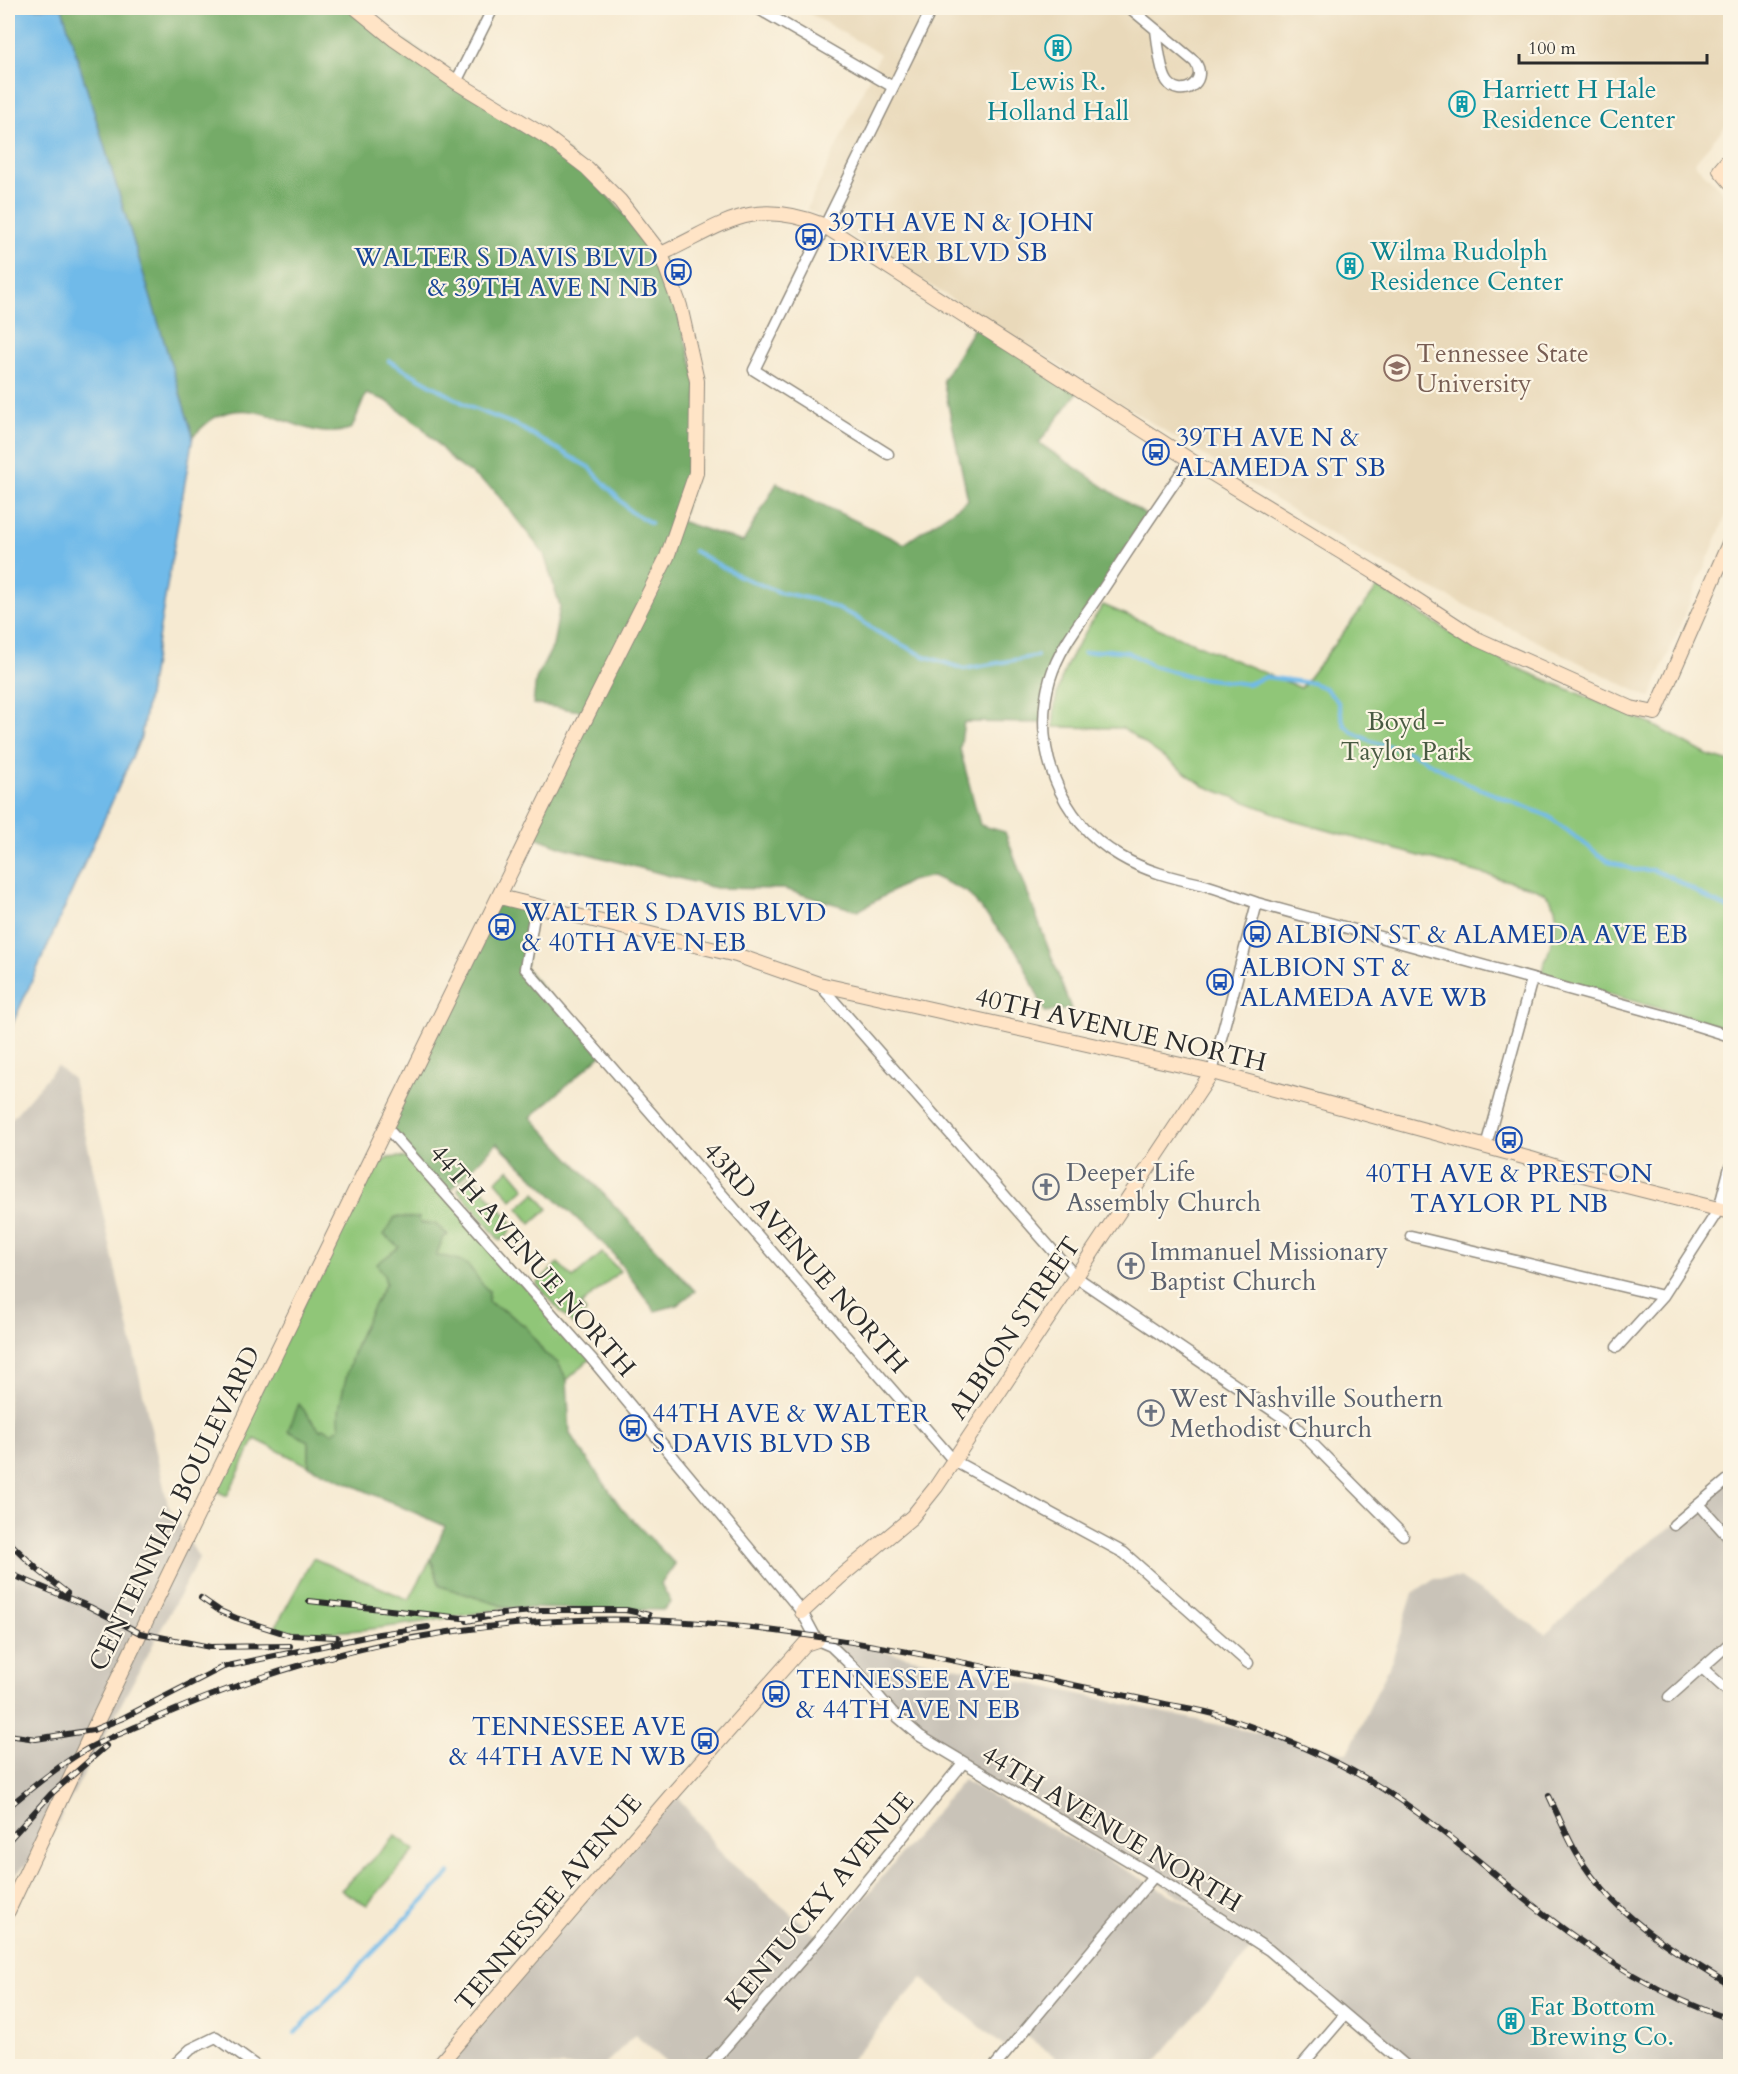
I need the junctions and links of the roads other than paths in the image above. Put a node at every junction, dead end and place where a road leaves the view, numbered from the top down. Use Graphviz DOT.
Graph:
graph roads {
  1 [pos="356,8"];
  2 [pos="493,8"];
  3 [pos="757,8"];
  4 [pos="932,8"];
  5 [pos="1130,8"];
  6 [pos="1156,30"];
  7 [pos="456,82"];
  8 [pos="893,87"];
  9 [pos="1731,158"];
  10 [pos="1731,182"];
  11 [pos="823,225"];
  12 [pos="661,254"];
  13 [pos="888,454"];
  14 [pos="1190,460"];
  15 [pos="1731,541"];
  16 [pos="500,897"];
  17 [pos="1257,903"];
  18 [pos="536,905"];
  19 [pos="1532,979"];
  20 [pos="819,984"];
  21 [pos="1731,1036"];
  22 [pos="1212,1072"];
  23 [pos="386,1127"];
  24 [pos="1485,1146"];
  25 [pos="1731,1167"];
  26 [pos="1725,1211"];
  27 [pos="1411,1236"];
  28 [pos="1076,1277"];
  29 [pos="1664,1296"];
  30 [pos="1617,1347"];
  31 [pos="954,1461"];
  32 [pos="1731,1478"];
  33 [pos="1699,1504"];
  34 [pos="1674,1525"];
  35 [pos="1403,1534"];
  36 [pos="1731,1539"];
  37 [pos="802,1612"];
  38 [pos="817,1640"];
  39 [pos="1731,1643"];
  40 [pos="1248,1663"];
  41 [pos="1702,1668"];
  42 [pos="1731,1693"];
  43 [pos="1669,1697"];
  44 [pos="963,1763"];
  45 [pos="1154,1876"];
  46 [pos="8,1911"];
  47 [pos="1344,2016"];
  48 [pos="173,2067"];
  49 [pos="256,2067"];
  50 [pos="438,2067"];
  51 [pos="709,2067"];
  52 [pos="995,2067"];
  53 [pos="1302,2067"];
  54 [pos="1406,2067"];
  1 -- 7 [label="street, CENTENNIAL BOULEVARD"];
  2 -- 7 [label="street"];
  3 -- 8 [label="street"];
  4 -- 8 [label="street"];
  5 -- 6 [label="street"];
  6 -- 6 [label="street"];
  7 -- 12 [label="street, CENTENNIAL BOULEVARD"];
  8 -- 11 [label="street"];
  9 -- 10 [label="street"];
  11 -- 12 [label="street"];
  11 -- 13 [label="street"];
  11 -- 14 [label="street"];
  12 -- 16 [label="street, CENTENNIAL BOULEVARD"];
  14 -- 15 [label="street"];
  14 -- 17 [label="street"];
  16 -- 18 [label="street, 40TH AVENUE NORTH"];
  16 -- 23 [label="street, CENTENNIAL BOULEVARD"];
  17 -- 19 [label="street"];
  17 -- 22 [label="street"];
  18 -- 20 [label="street, 40TH AVENUE NORTH"];
  18 -- 31 [label="street, 43RD AVENUE NORTH"];
  19 -- 21 [label="street"];
  19 -- 24 [label="street"];
  20 -- 22 [label="street, 40TH AVENUE NORTH"];
  20 -- 28 [label="street"];
  22 -- 24 [label="street, 40TH AVENUE NORTH"];
  22 -- 28 [label="street, ALBION STREET"];
  23 -- 37 [label="street, 44TH AVENUE NORTH"];
  23 -- 46 [label="street, CENTENNIAL BOULEVARD"];
  24 -- 26 [label="street, 40TH AVENUE NORTH"];
  25 -- 26 [label="street"];
  26 -- 29 [label="street"];
  27 -- 29 [label="street"];
  28 -- 31 [label="street, ALBION STREET"];
  28 -- 35 [label="street"];
  29 -- 30 [label="street"];
  31 -- 37 [label="street, ALBION STREET"];
  31 -- 40 [label="street, 43RD AVENUE NORTH"];
  32 -- 33 [label="street"];
  33 -- 34 [label="street"];
  33 -- 36 [label="street"];
  37 -- 38 [label="street, 44TH AVENUE NORTH"];
  38 -- 44 [label="street, 44TH AVENUE NORTH"];
  38 -- 50 [label="street, TENNESSEE AVENUE"];
  39 -- 41 [label="street"];
  41 -- 42 [label="street"];
  41 -- 43 [label="street"];
  44 -- 45 [label="street, 44TH AVENUE NORTH"];
  44 -- 51 [label="street, KENTUCKY AVENUE"];
  45 -- 47 [label="street, 44TH AVENUE NORTH"];
  45 -- 52 [label="street"];
  47 -- 53 [label="street"];
  47 -- 54 [label="street, 44TH AVENUE NORTH"];
  48 -- 49 [label="street"];
}
